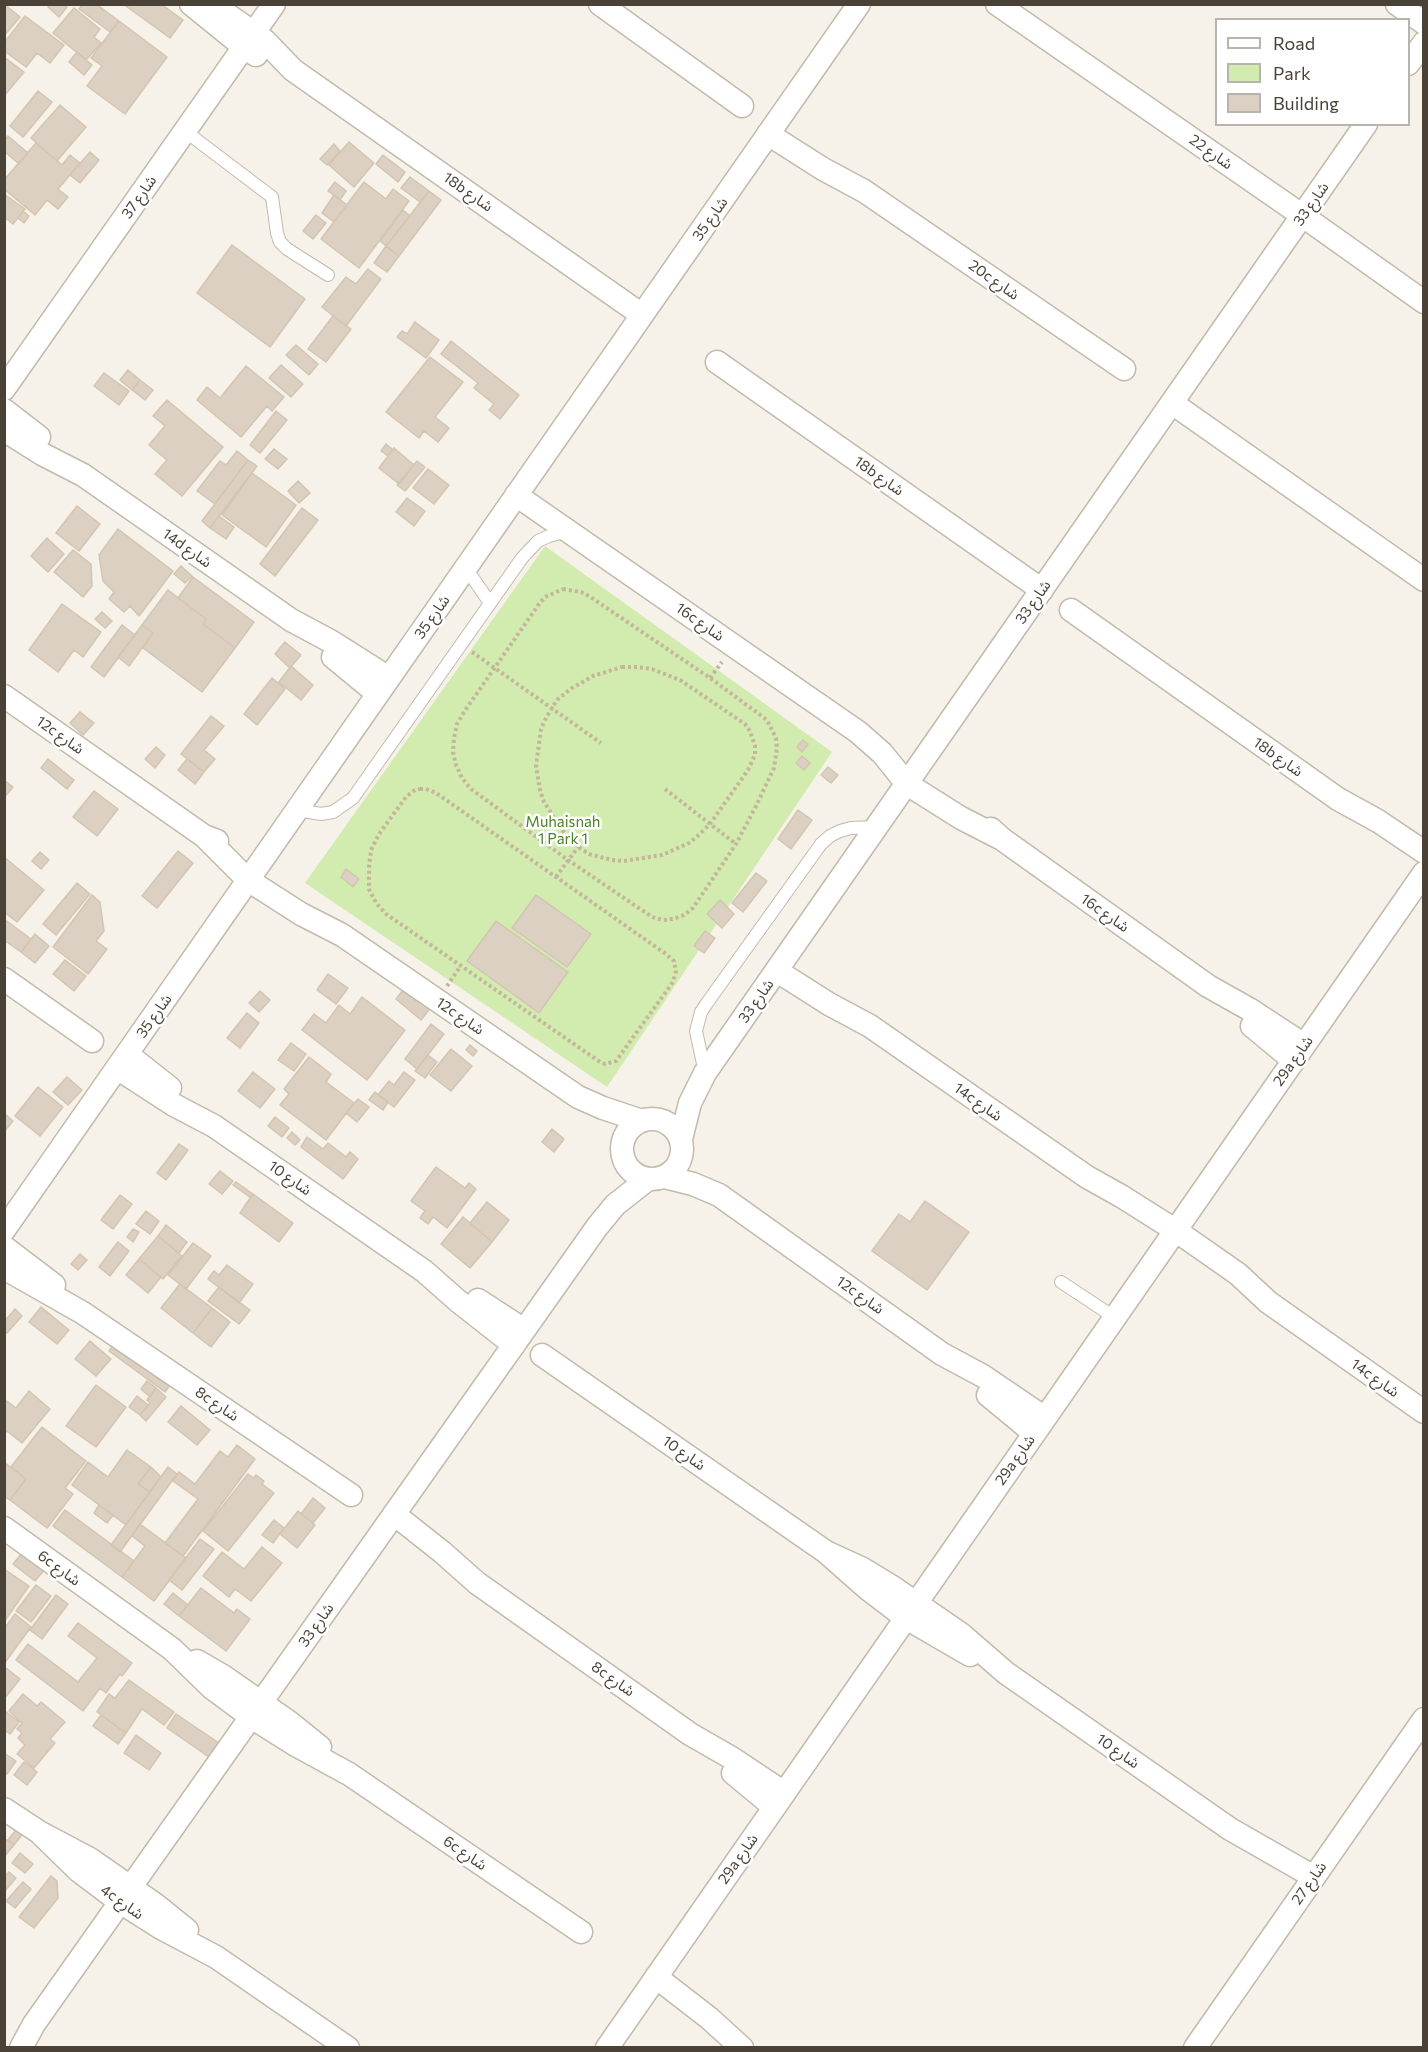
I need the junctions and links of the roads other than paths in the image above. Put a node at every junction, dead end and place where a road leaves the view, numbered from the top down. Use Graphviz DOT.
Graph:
graph roads {
  1 [pos="191,4"];
  2 [pos="212,4"];
  3 [pos="274,4"];
  4 [pos="600,4"];
  5 [pos="859,4"];
  6 [pos="997,4"];
  7 [pos="1397,4"];
  8 [pos="1424,23"];
  9 [pos="249,40"];
  10 [pos="1424,43"];
  11 [pos="1410,61"];
  12 [pos="742,106"];
  13 [pos="1365,126"];
  14 [pos="773,127"];
  15 [pos="185,131"];
  16 [pos="1303,216"];
  17 [pos="328,275"];
  18 [pos="1424,302"];
  19 [pos="642,315"];
  20 [pos="717,362"];
  21 [pos="1124,369"];
  22 [pos="4,389"];
  23 [pos="1172,404"];
  24 [pos="4,410"];
  25 [pos="4,430"];
  26 [pos="83,475"];
  27 [pos="516,495"];
  28 [pos="568,531"];
  29 [pos="466,568"];
  30 [pos="1424,580"];
  31 [pos="1042,590"];
  32 [pos="490,603"];
  33 [pos="1071,610"];
  34 [pos="383,686"];
  35 [pos="4,696"];
  36 [pos="912,777"];
  37 [pos="1338,799"];
  38 [pos="297,810"];
  39 [pos="877,827"];
  40 [pos="1424,852"];
  41 [pos="253,873"];
  42 [pos="1423,873"];
  43 [pos="782,964"];
  44 [pos="4,979"];
  45 [pos="92,1041"];
  46 [pos="1299,1053"];
  47 [pos="122,1061"];
  48 [pos="703,1077"];
  49 [pos="578,1096"];
  50 [pos="647,1120"];
  51 [pos="682,1143"];
  52 [pos="624,1154"];
  53 [pos="656,1178"];
  54 [pos="719,1195"];
  55 [pos="597,1227"];
  56 [pos="4,1230"];
  57 [pos="1170,1237"];
  58 [pos="4,1247"];
  59 [pos="4,1268"];
  60 [pos="1061,1282"];
  61 [pos="83,1313"];
  62 [pos="1114,1317"];
  63 [pos="519,1337"];
  64 [pos="542,1354"];
  65 [pos="1424,1412"];
  66 [pos="1040,1425"];
  67 [pos="351,1495"];
  68 [pos="389,1521"];
  69 [pos="4,1528"];
  70 [pos="911,1611"];
  71 [pos="256,1710"];
  72 [pos="1424,1719"];
  73 [pos="779,1800"];
  74 [pos="4,1809"];
  75 [pos="1308,1885"];
  76 [pos="126,1895"];
  77 [pos="581,1932"];
  78 [pos="651,1984"];
  79 [pos="34,2024"];
  80 [pos="10,2048"];
  81 [pos="21,2048"];
  82 [pos="348,2048"];
  83 [pos="607,2048"];
  84 [pos="741,2048"];
  85 [pos="1195,2048"];
  1 -- 9 [label="street, 18b شارع"];
  2 -- 9 [label="street, 18b شارع"];
  3 -- 9 [label="street, شارع 37"];
  4 -- 12 [label="street"];
  5 -- 14 [label="street, شارع 35"];
  6 -- 16 [label="street, شارع 22"];
  7 -- 8 [label="street"];
  9 -- 15 [label="street, شارع 37"];
  9 -- 19 [label="street, 18b شارع"];
  10 -- 11 [label="street"];
  13 -- 16 [label="street, شارع 33"];
  14 -- 19 [label="street, شارع 35"];
  14 -- 21 [label="street, 20c شارع"];
  15 -- 17 [label="lane"];
  15 -- 22 [label="street, شارع 37"];
  16 -- 18 [label="street, شارع 22"];
  16 -- 23 [label="street, شارع 33"];
  19 -- 27 [label="street, شارع 35"];
  20 -- 31 [label="street, 18b شارع"];
  23 -- 30 [label="street"];
  23 -- 31 [label="street, شارع 33"];
  24 -- 26 [label="street, 14d شارع"];
  25 -- 26 [label="street, 14d شارع"];
  26 -- 34 [label="street, 14d شارع"];
  27 -- 28 [label="street, 16c شارع"];
  27 -- 29 [label="street, شارع 35"];
  28 -- 32 [label="lane"];
  28 -- 36 [label="street, 16c شارع"];
  29 -- 32 [label="lane"];
  29 -- 34 [label="street, شارع 35"];
  31 -- 36 [label="street, شارع 33"];
  32 -- 38 [label="lane"];
  33 -- 37 [label="street, 18b شارع"];
  34 -- 38 [label="street, شارع 35"];
  35 -- 41 [label="street, 12c شارع"];
  36 -- 39 [label="street, شارع 33"];
  36 -- 46 [label="street, 16c شارع"];
  37 -- 40 [label="street, 18b شارع"];
  37 -- 42 [label="street, 18b شارع"];
  38 -- 41 [label="street, شارع 35"];
  39 -- 43 [label="street, شارع 33"];
  39 -- 48 [label="lane"];
  41 -- 47 [label="street, شارع 35"];
  41 -- 49 [label="street, 12c شارع"];
  42 -- 46 [label="street, 29a شارع"];
  43 -- 48 [label="street, شارع 33"];
  43 -- 57 [label="street, 14c شارع"];
  44 -- 45 [label="street"];
  46 -- 57 [label="street, 29a شارع"];
  47 -- 56 [label="street, شارع 35"];
  47 -- 63 [label="street, شارع 10"];
  48 -- 50 [label="street, شارع 33"];
  48 -- 51 [label="street, شارع 33"];
  49 -- 50 [label="street, 12c شارع"];
  49 -- 52 [label="street, 12c شارع"];
  50 -- 51 [label="street"];
  50 -- 52 [label="street"];
  51 -- 53 [label="street"];
  51 -- 54 [label="street, 12c شارع"];
  52 -- 53 [label="street"];
  52 -- 55 [label="street, شارع 33"];
  53 -- 54 [label="street, 12c شارع"];
  53 -- 55 [label="street, شارع 33"];
  54 -- 66 [label="street, 12c شارع"];
  55 -- 63 [label="street, شارع 33"];
  57 -- 62 [label="street, 29a شارع"];
  57 -- 65 [label="street, 14c شارع"];
  58 -- 61 [label="street, 8c شارع"];
  59 -- 61 [label="street, 8c شارع"];
  60 -- 62 [label="lane"];
  61 -- 67 [label="street, 8c شارع"];
  62 -- 66 [label="street, 29a شارع"];
  63 -- 68 [label="street, شارع 33"];
  64 -- 70 [label="street, شارع 10"];
  66 -- 70 [label="street, 29a شارع"];
  68 -- 71 [label="street, شارع 33"];
  68 -- 73 [label="street, 8c شارع"];
  69 -- 71 [label="street, 6c شارع"];
  70 -- 73 [label="street, 29a شارع"];
  70 -- 75 [label="street, شارع 10"];
  71 -- 76 [label="street, شارع 33"];
  71 -- 77 [label="street, 6c شارع"];
  72 -- 75 [label="street, شارع 27"];
  73 -- 78 [label="street, 29a شارع"];
  74 -- 76 [label="street, 4c شارع"];
  75 -- 85 [label="street, شارع 27"];
  76 -- 79 [label="street, شارع 33"];
  76 -- 82 [label="street, 4c شارع"];
  78 -- 83 [label="street, 29a شارع"];
  78 -- 84 [label="street"];
  79 -- 80 [label="street, شارع 33"];
  79 -- 81 [label="street, شارع 33"];
}
